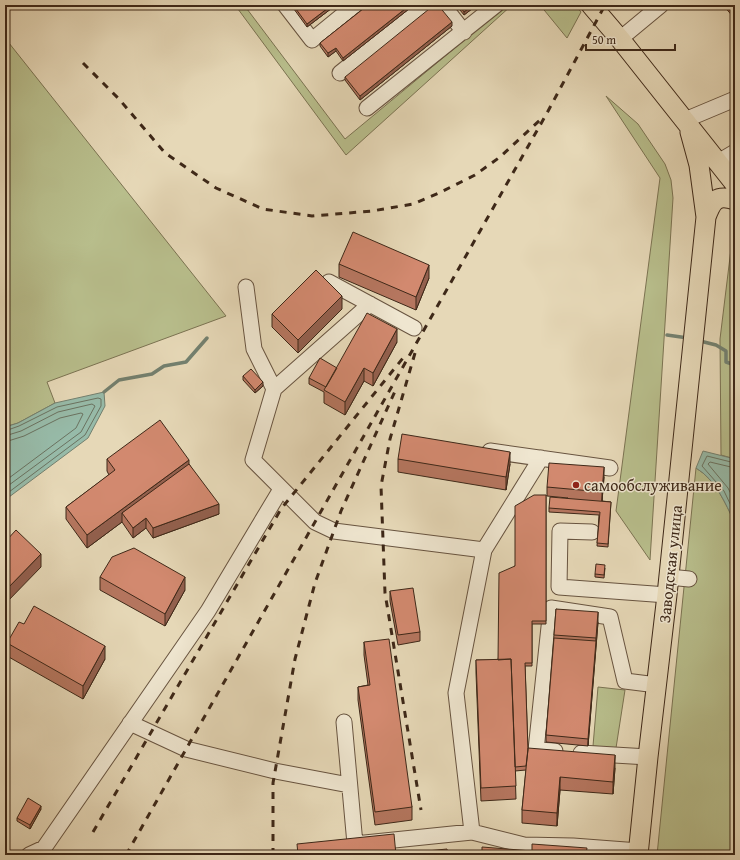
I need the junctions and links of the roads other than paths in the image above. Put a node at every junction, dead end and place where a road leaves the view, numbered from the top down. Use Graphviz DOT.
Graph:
graph roads {
  1 [pos="284,5"];
  2 [pos="355,5"];
  3 [pos="424,5"];
  4 [pos="443,5"];
  5 [pos="496,5"];
  6 [pos="592,5"];
  7 [pos="661,5"];
  8 [pos="464,32"];
  9 [pos="620,39"];
  10 [pos="340,73"];
  11 [pos="735,98"];
  12 [pos="367,108"];
  13 [pos="686,122"];
  14 [pos="735,152"];
  15 [pos="718,162"];
  16 [pos="735,184"];
  17 [pos="735,200"];
  18 [pos="706,217"];
  19 [pos="329,282"];
  20 [pos="246,287"];
  21 [pos="370,304"];
  22 [pos="414,328"];
  23 [pos="274,389"];
  24 [pos="473,449"];
  25 [pos="541,458"];
  26 [pos="610,468"];
  27 [pos="281,489"];
  28 [pos="592,532"];
  29 [pos="484,550"];
  30 [pos="689,579"];
  31 [pos="668,586"];
  32 [pos="657,685"];
  33 [pos="344,722"];
  34 [pos="130,724"];
  35 [pos="648,757"];
  36 [pos="349,784"];
  37 [pos="472,832"];
  38 [pos="639,853"];
  39 [pos="29,855"];
  1 -- 2 [label="lane"];
  3 -- 10 [label="lane"];
  4 -- 8 [label="lane"];
  5 -- 8 [label="lane"];
  6 -- 9 [label="main road"];
  7 -- 9 [label="lane"];
  8 -- 12 [label="lane"];
  9 -- 13 [label="main road"];
  11 -- 13 [label="lane"];
  13 -- 15 [label="main road"];
  13 -- 18 [label="main road"];
  14 -- 15 [label="lane"];
  15 -- 16 [label="main road"];
  17 -- 18 [label="main road, Заводская улица"];
  18 -- 31 [label="main road, Заводская улица"];
  19 -- 21 [label="lane"];
  20 -- 23 [label="lane"];
  21 -- 22 [label="lane"];
  21 -- 23 [label="lane"];
  23 -- 27 [label="lane"];
  24 -- 25 [label="lane"];
  25 -- 26 [label="lane"];
  25 -- 29 [label="lane"];
  27 -- 29 [label="lane"];
  27 -- 34 [label="lane"];
  28 -- 31 [label="lane"];
  29 -- 37 [label="lane"];
  30 -- 31 [label="lane"];
  31 -- 32 [label="main road, Заводская улица"];
  32 -- 35 [label="main road, Заводская улица"];
  32 -- 35 [label="lane"];
  33 -- 36 [label="lane"];
  34 -- 36 [label="lane"];
  34 -- 39 [label="lane"];
  35 -- 38 [label="main road, Заводская улица"];
  36 -- 37 [label="lane"];
  37 -- 38 [label="lane"];
}
